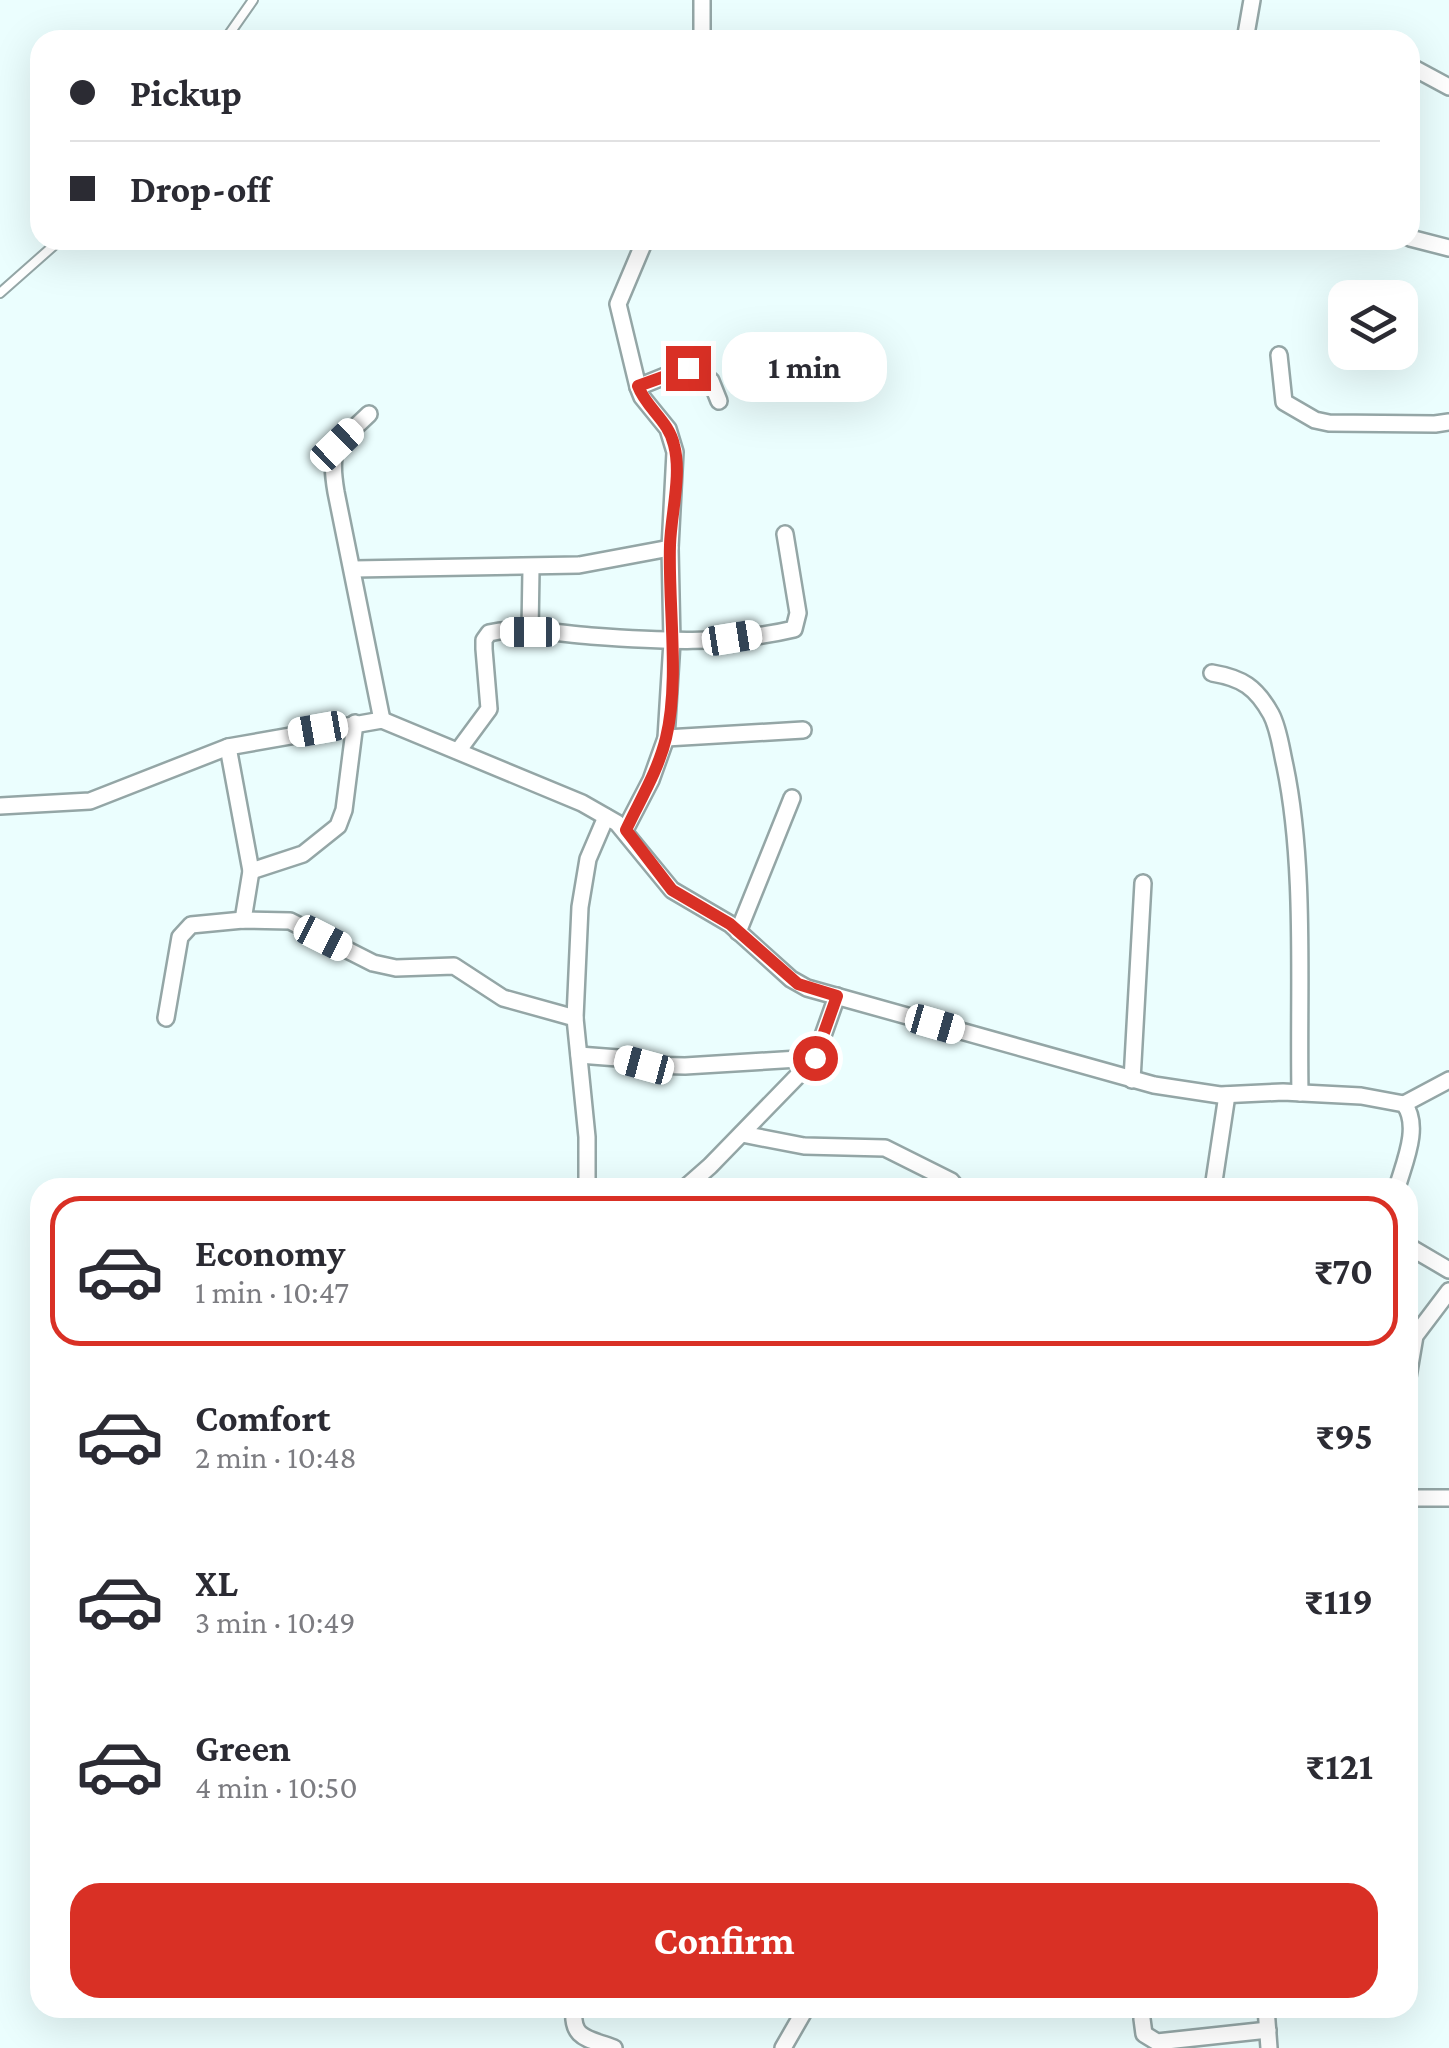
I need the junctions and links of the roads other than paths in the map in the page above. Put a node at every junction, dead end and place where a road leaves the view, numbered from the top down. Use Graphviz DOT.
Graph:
graph roads {
  1 [pos="253,0"];
  2 [pos="702,0"];
  3 [pos="1252,0"];
  4 [pos="232,30"];
  5 [pos="702,30"];
  6 [pos="1246,30"];
  7 [pos="1420,71"];
  8 [pos="1449,87"];
  9 [pos="1420,241"];
  10 [pos="1449,248"];
  11 [pos="49,250"];
  12 [pos="641,250"];
  13 [pos="0,293"];
  14 [pos="1279,355"];
  15 [pos="638,386"];
  16 [pos="719,401"];
  17 [pos="369,414"];
  18 [pos="1449,422"];
  19 [pos="785,534"];
  20 [pos="670,548"];
  21 [pos="354,568"];
  22 [pos="531,568"];
  23 [pos="530,632"];
  24 [pos="672,642"];
  25 [pos="1212,673"];
  26 [pos="382,720"];
  27 [pos="355,722"];
  28 [pos="803,730"];
  29 [pos="666,738"];
  30 [pos="228,746"];
  31 [pos="458,751"];
  32 [pos="792,798"];
  33 [pos="0,806"];
  34 [pos="606,817"];
  35 [pos="626,830"];
  36 [pos="250,871"];
  37 [pos="1143,883"];
  38 [pos="243,920"];
  39 [pos="738,932"];
  40 [pos="837,996"];
  41 [pos="166,1018"];
  42 [pos="575,1018"];
  43 [pos="580,1056"];
  44 [pos="815,1058"];
  45 [pos="1132,1080"];
  46 [pos="1449,1080"];
  47 [pos="1300,1092"];
  48 [pos="1227,1095"];
  49 [pos="1404,1104"];
  50 [pos="742,1134"];
  51 [pos="587,1178"];
  52 [pos="696,1178"];
  53 [pos="945,1178"];
  54 [pos="1215,1178"];
  55 [pos="1399,1178"];
  56 [pos="1418,1252"];
  57 [pos="1449,1270"];
  58 [pos="1449,1292"];
  59 [pos="1418,1332"];
  60 [pos="1418,1498"];
  61 [pos="1449,1498"];
  62 [pos="574,2018"];
  63 [pos="800,2018"];
  64 [pos="1142,2018"];
  65 [pos="1267,2018"];
  66 [pos="1268,2030"];
  67 [pos="614,2048"];
  68 [pos="783,2048"];
  69 [pos="1269,2048"];
  1 -- 4 [label="lane"];
  2 -- 5 [label="street"];
  3 -- 6 [label="street"];
  7 -- 8 [label="street"];
  9 -- 10 [label="street"];
  11 -- 13 [label="lane"];
  12 -- 15 [label="street"];
  14 -- 18 [label="street"];
  15 -- 16 [label="street"];
  15 -- 20 [label="street"];
  17 -- 21 [label="street"];
  19 -- 24 [label="street"];
  20 -- 22 [label="street"];
  20 -- 24 [label="street"];
  21 -- 22 [label="street"];
  21 -- 26 [label="street"];
  22 -- 23 [label="street"];
  23 -- 24 [label="street"];
  23 -- 31 [label="street"];
  24 -- 29 [label="street"];
  25 -- 47 [label="street"];
  26 -- 27 [label="street"];
  26 -- 31 [label="street"];
  27 -- 30 [label="street"];
  27 -- 36 [label="street"];
  28 -- 29 [label="street"];
  29 -- 35 [label="street"];
  30 -- 33 [label="street"];
  30 -- 36 [label="street"];
  31 -- 34 [label="street"];
  32 -- 39 [label="street"];
  34 -- 35 [label="street"];
  34 -- 42 [label="street"];
  35 -- 39 [label="street"];
  36 -- 38 [label="street"];
  37 -- 45 [label="street"];
  38 -- 41 [label="street"];
  38 -- 42 [label="street"];
  39 -- 40 [label="street"];
  40 -- 44 [label="street"];
  40 -- 45 [label="street"];
  42 -- 43 [label="street"];
  43 -- 44 [label="street"];
  43 -- 51 [label="street"];
  44 -- 50 [label="street"];
  45 -- 48 [label="street"];
  46 -- 49 [label="street"];
  47 -- 48 [label="street"];
  47 -- 49 [label="street"];
  48 -- 54 [label="street"];
  49 -- 55 [label="street"];
  50 -- 52 [label="street"];
  50 -- 53 [label="street"];
  56 -- 57 [label="street"];
  58 -- 59 [label="street"];
  60 -- 61 [label="street"];
  62 -- 67 [label="street"];
  63 -- 68 [label="street"];
  64 -- 66 [label="street"];
  65 -- 66 [label="street"];
  66 -- 69 [label="street"];
}
